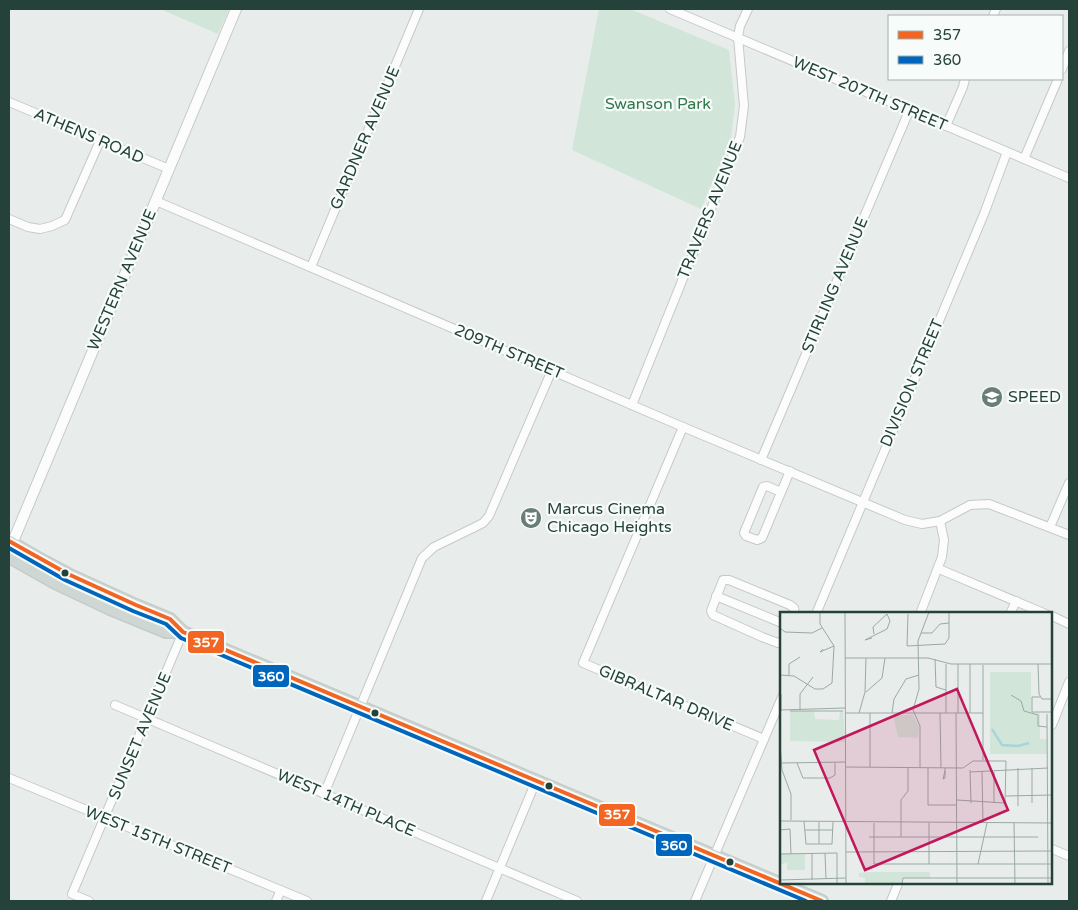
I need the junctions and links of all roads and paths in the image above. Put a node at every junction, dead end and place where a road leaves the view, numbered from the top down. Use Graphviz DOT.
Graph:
graph roads {
  1 [pos="236,9"];
  2 [pos="419,9"];
  3 [pos="670,9"];
  4 [pos="748,9"];
  5 [pos="738,37"];
  6 [pos="1069,51"];
  7 [pos="1063,66"];
  8 [pos="965,80"];
  9 [pos="1058,80"];
  10 [pos="9,102"];
  11 [pos="909,110"];
  12 [pos="946,126"];
  13 [pos="100,141"];
  14 [pos="1008,152"];
  15 [pos="1024,159"];
  16 [pos="169,169"];
  17 [pos="1069,178"];
  18 [pos="156,200"];
  19 [pos="9,219"];
  20 [pos="312,267"];
  21 [pos="552,370"];
  22 [pos="632,405"];
  23 [pos="683,426"];
  24 [pos="761,460"];
  25 [pos="790,471"];
  26 [pos="1069,483"];
  27 [pos="781,492"];
  28 [pos="862,502"];
  29 [pos="940,521"];
  30 [pos="1050,527"];
  31 [pos="1069,536"];
  32 [pos="10,545"];
  33 [pos="9,558"];
  34 [pos="939,569"];
  35 [pos="716,596"];
  36 [pos="1016,600"];
  37 [pos="795,612"];
  38 [pos="817,612"];
  39 [pos="921,612"];
  40 [pos="1011,612"];
  41 [pos="1042,612"];
  42 [pos="1053,616"];
  43 [pos="780,622"];
  44 [pos="1069,624"];
  45 [pos="183,632"];
  46 [pos="780,642"];
  47 [pos="1069,682"];
  48 [pos="115,705"];
  49 [pos="360,707"];
  50 [pos="779,713"];
  51 [pos="147,719"];
  52 [pos="1053,722"];
  53 [pos="764,739"];
  54 [pos="9,778"];
  55 [pos="536,781"];
  56 [pos="324,794"];
  57 [pos="105,818"];
  58 [pos="1053,849"];
  59 [pos="715,856"];
  60 [pos="1069,856"];
  61 [pos="500,868"];
  62 [pos="780,883"];
  63 [pos="784,885"];
  64 [pos="898,885"];
  65 [pos="281,890"];
  66 [pos="88,901"];
  67 [pos="276,901"];
  68 [pos="307,901"];
  69 [pos="486,901"];
  70 [pos="577,901"];
  71 [pos="695,901"];
  72 [pos="822,901"];
  73 [pos="891,901"];
  1 -- 16 [label="main road, WESTERN AVENUE"];
  2 -- 20 [label="street, GARDNER AVENUE"];
  3 -- 5 [label="street, WEST 207TH STREET"];
  4 -- 5 [label="street, TRAVERS AVENUE"];
  5 -- 11 [label="street, WEST 207TH STREET"];
  5 -- 22 [label="street, TRAVERS AVENUE"];
  6 -- 7 [label="street"];
  8 -- 12 [label="street"];
  9 -- 15 [label="street"];
  10 -- 13 [label="street, ATHENS ROAD"];
  11 -- 12 [label="street, WEST 207TH STREET"];
  11 -- 24 [label="street, STIRLING AVENUE"];
  12 -- 14 [label="street, WEST 207TH STREET"];
  13 -- 16 [label="street, ATHENS ROAD"];
  13 -- 19 [label="street"];
  14 -- 15 [label="street, WEST 207TH STREET"];
  14 -- 28 [label="street, DIVISION STREET"];
  15 -- 17 [label="street, WEST 207TH STREET"];
  16 -- 18 [label="main road, WESTERN AVENUE"];
  18 -- 20 [label="street, 209TH STREET"];
  18 -- 32 [label="main road, WESTERN AVENUE"];
  20 -- 21 [label="street, 209TH STREET"];
  21 -- 22 [label="street, 209TH STREET"];
  21 -- 49 [label="street"];
  22 -- 23 [label="street, 209TH STREET"];
  23 -- 24 [label="street, 209TH STREET"];
  23 -- 53 [label="street, GIBRALTAR DRIVE"];
  24 -- 25 [label="street, 209TH STREET"];
  25 -- 27 [label="street"];
  25 -- 28 [label="street, 209TH STREET"];
  26 -- 30 [label="street"];
  27 -- 27 [label="street"];
  28 -- 29 [label="street, 209TH STREET"];
  28 -- 38 [label="street, DIVISION STREET"];
  29 -- 30 [label="street"];
  29 -- 34 [label="street"];
  30 -- 31 [label="street"];
  32 -- 45 [label="main road"];
  33 -- 45 [label="main road"];
  34 -- 36 [label="street"];
  34 -- 39 [label="street"];
  35 -- 37 [label="street"];
  35 -- 43 [label="street"];
  35 -- 46 [label="street"];
  36 -- 40 [label="street"];
  36 -- 41 [label="street"];
  42 -- 44 [label="street"];
  45 -- 49 [label="main road"];
  45 -- 51 [label="street, SUNSET AVENUE"];
  47 -- 52 [label="street"];
  48 -- 51 [label="street, WEST 14TH PLACE"];
  49 -- 55 [label="main road"];
  49 -- 56 [label="street"];
  50 -- 53 [label="street"];
  51 -- 56 [label="street, WEST 14TH PLACE"];
  51 -- 57 [label="street, SUNSET AVENUE"];
  53 -- 59 [label="street"];
  54 -- 57 [label="street, WEST 15TH STREET"];
  55 -- 59 [label="main road"];
  55 -- 61 [label="street"];
  56 -- 61 [label="street, WEST 14TH PLACE"];
  57 -- 65 [label="street, WEST 15TH STREET"];
  57 -- 66 [label="street, SUNSET AVENUE"];
  58 -- 60 [label="street"];
  59 -- 62 [label="main road"];
  59 -- 71 [label="street"];
  61 -- 69 [label="street"];
  61 -- 70 [label="street, WEST 14TH PLACE"];
  63 -- 72 [label="main road"];
  64 -- 73 [label="street"];
  65 -- 67 [label="street"];
  65 -- 68 [label="street, WEST 15TH STREET"];
}
